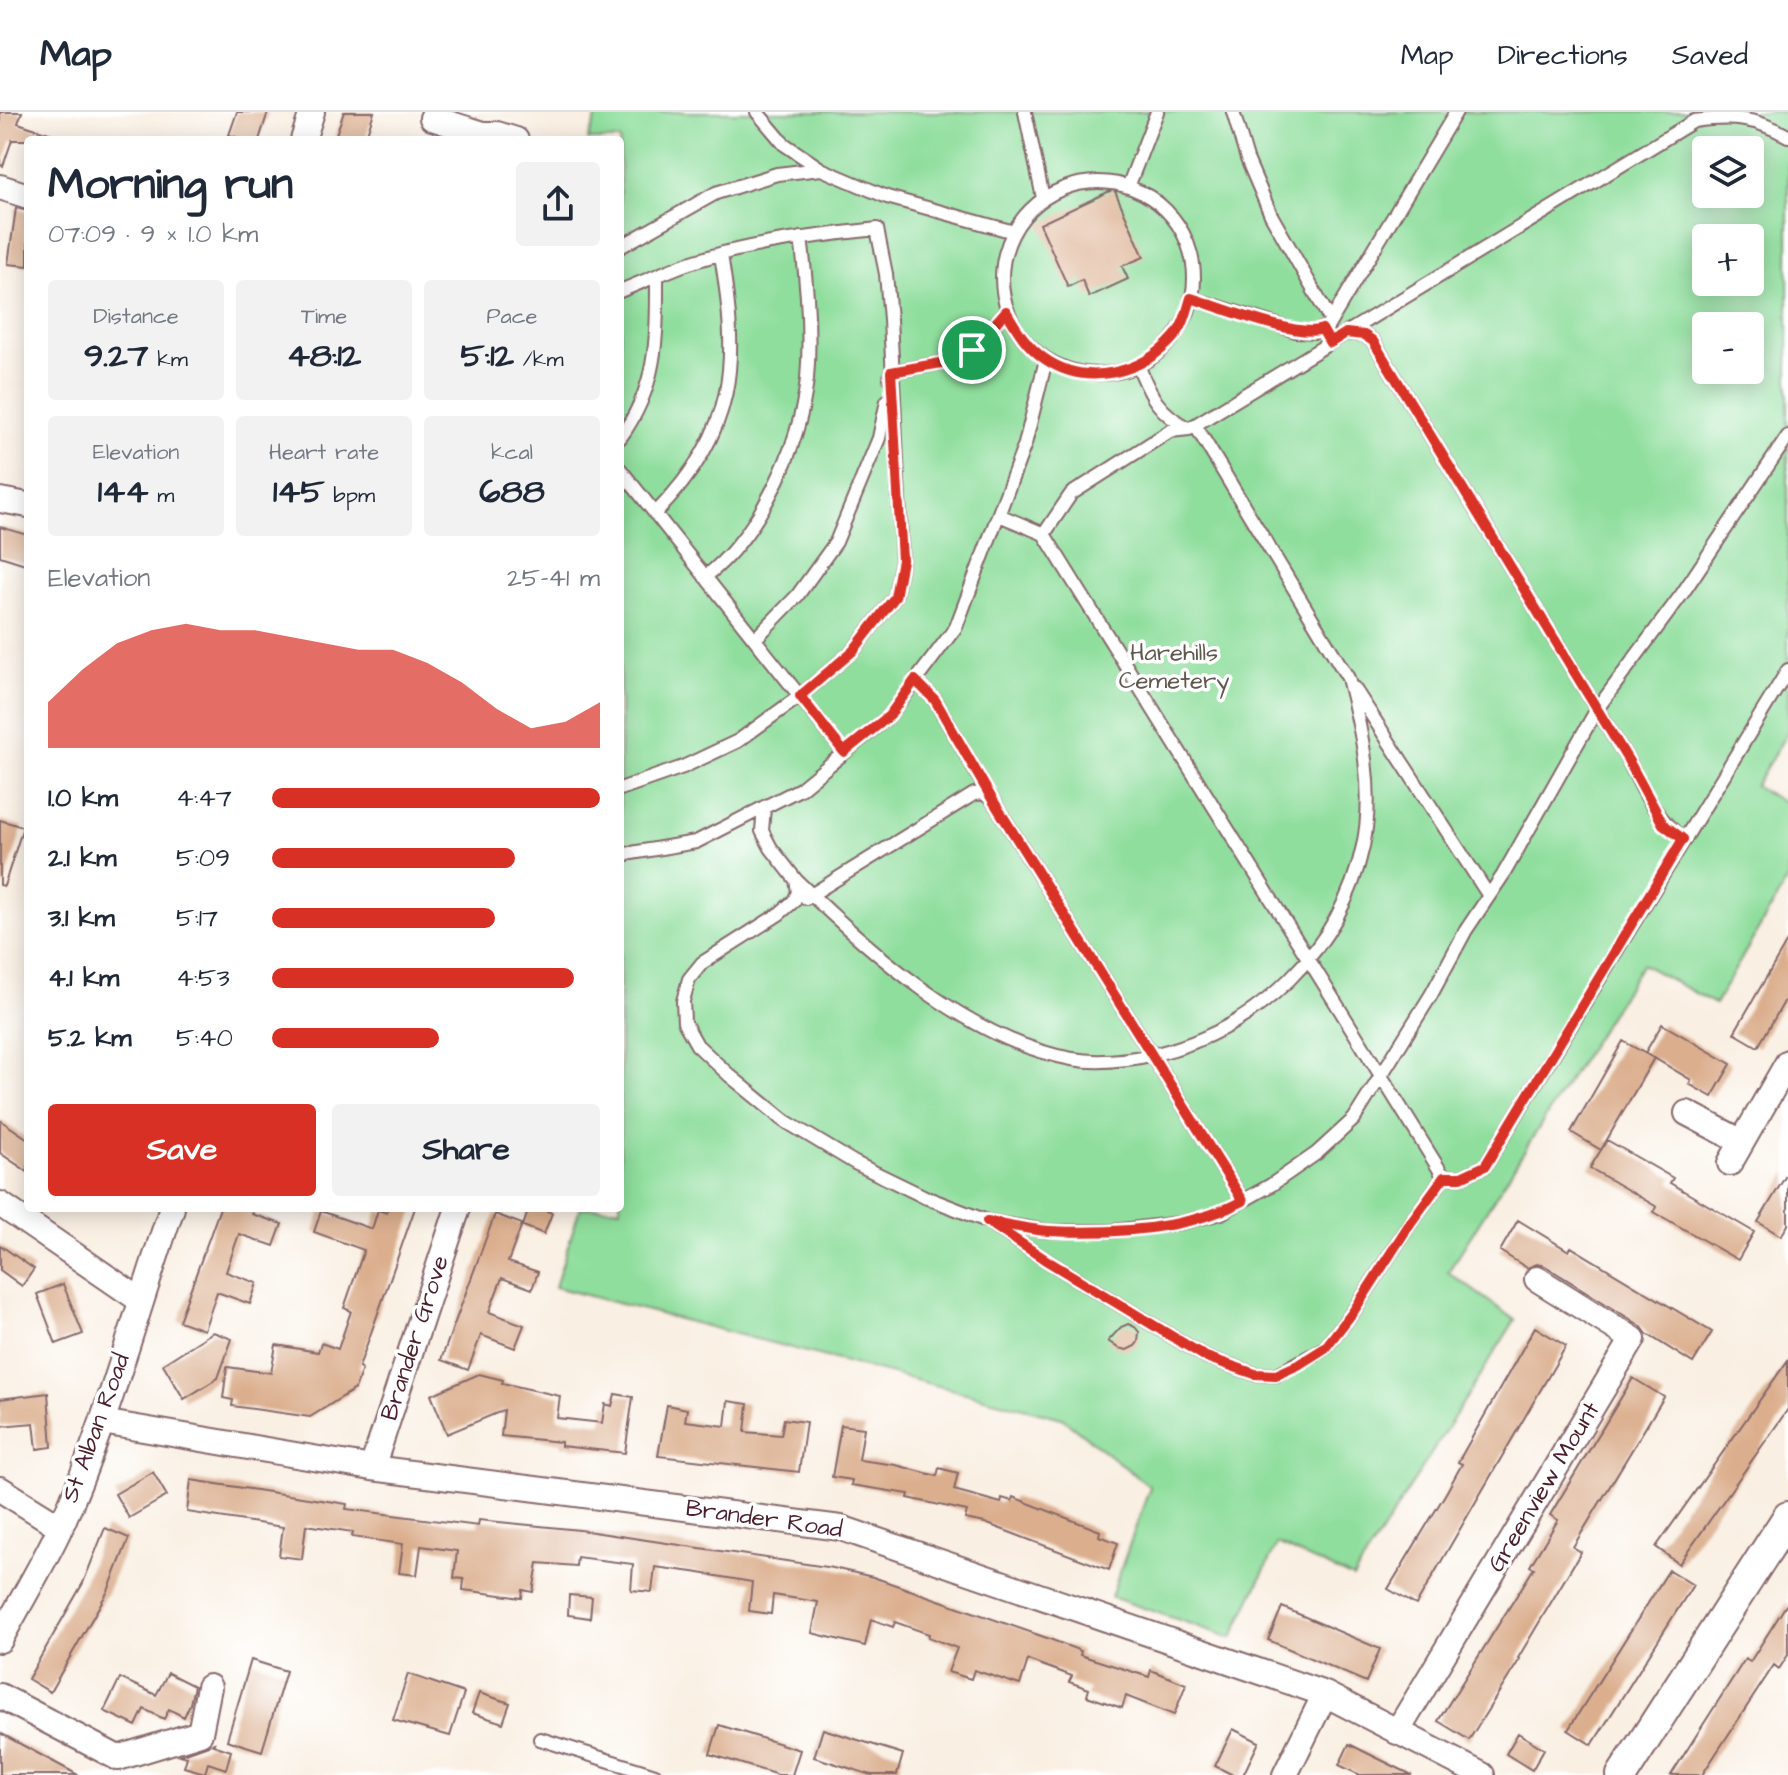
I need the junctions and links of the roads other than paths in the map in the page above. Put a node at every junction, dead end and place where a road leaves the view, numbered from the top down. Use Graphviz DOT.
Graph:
graph roads {
  1 [pos="312,112"];
  2 [pos="757,112"];
  3 [pos="1025,112"];
  4 [pos="1157,112"];
  5 [pos="1233,112"];
  6 [pos="1456,112"];
  7 [pos="1695,117"];
  8 [pos="432,118"];
  9 [pos="486,123"];
  10 [pos="304,136"];
  11 [pos="503,136"];
  12 [pos="1788,136"];
  13 [pos="821,169"];
  14 [pos="1128,187"];
  15 [pos="1,192"];
  16 [pos="24,195"];
  17 [pos="1043,198"];
  18 [pos="1014,232"];
  19 [pos="801,238"];
  20 [pos="624,245"];
  21 [pos="721,255"];
  22 [pos="657,277"];
  23 [pos="624,289"];
  24 [pos="1191,298"];
  25 [pos="1006,311"];
  26 [pos="1326,325"];
  27 [pos="1346,333"];
  28 [pos="1330,343"];
  29 [pos="1046,360"];
  30 [pos="1138,365"];
  31 [pos="891,372"];
  32 [pos="1192,427"];
  33 [pos="624,433"];
  34 [pos="1788,436"];
  35 [pos="624,474"];
  36 [pos="0,500"];
  37 [pos="24,504"];
  38 [pos="655,514"];
  39 [pos="999,515"];
  40 [pos="1044,534"];
  41 [pos="705,577"];
  42 [pos="755,639"];
  43 [pos="1788,670"];
  44 [pos="1348,678"];
  45 [pos="915,680"];
  46 [pos="800,696"];
  47 [pos="1597,709"];
  48 [pos="844,752"];
  49 [pos="624,788"];
  50 [pos="992,799"];
  51 [pos="764,807"];
  52 [pos="1683,839"];
  53 [pos="624,854"];
  54 [pos="796,880"];
  55 [pos="811,895"];
  56 [pos="1489,896"];
  57 [pos="779,914"];
  58 [pos="1309,958"];
  59 [pos="1152,1055"];
  60 [pos="1788,1062"];
  61 [pos="1381,1074"];
  62 [pos="1687,1113"];
  63 [pos="1444,1177"];
  64 [pos="1243,1201"];
  65 [pos="0,1204"];
  66 [pos="171,1212"];
  67 [pos="457,1212"];
  68 [pos="987,1221"];
  69 [pos="1537,1279"];
  70 [pos="140,1300"];
  71 [pos="102,1422"];
  72 [pos="372,1468"];
  73 [pos="0,1489"];
  74 [pos="1788,1517"];
  75 [pos="61,1527"];
  76 [pos="0,1640"];
  77 [pos="209,1687"];
  78 [pos="1325,1694"];
  79 [pos="0,1696"];
  80 [pos="1397,1732"];
  81 [pos="540,1739"];
  82 [pos="655,1775"];
  83 [pos="1285,1775"];
  84 [pos="1482,1775"];
  85 [pos="1622,1775"];
  1 -- 10 [label="street"];
  2 -- 13 [label="lane"];
  3 -- 17 [label="lane"];
  4 -- 14 [label="lane"];
  5 -- 26 [label="lane"];
  6 -- 26 [label="lane"];
  7 -- 12 [label="lane"];
  7 -- 27 [label="lane"];
  8 -- 9 [label="street"];
  9 -- 11 [label="street"];
  13 -- 18 [label="lane"];
  13 -- 20 [label="lane"];
  14 -- 17 [label="lane"];
  14 -- 24 [label="lane"];
  15 -- 16 [label="street"];
  17 -- 18 [label="lane"];
  18 -- 25 [label="lane"];
  19 -- 21 [label="lane"];
  19 -- 31 [label="lane"];
  19 -- 41 [label="lane"];
  21 -- 22 [label="lane"];
  21 -- 38 [label="lane"];
  22 -- 23 [label="lane"];
  22 -- 33 [label="lane"];
  24 -- 26 [label="lane"];
  24 -- 30 [label="lane"];
  25 -- 29 [label="lane"];
  25 -- 31 [label="lane"];
  26 -- 28 [label="lane"];
  27 -- 28 [label="lane"];
  27 -- 47 [label="lane"];
  28 -- 32 [label="lane"];
  29 -- 30 [label="lane"];
  29 -- 39 [label="lane"];
  30 -- 32 [label="lane"];
  31 -- 42 [label="lane"];
  31 -- 46 [label="lane"];
  32 -- 40 [label="lane"];
  32 -- 44 [label="lane"];
  34 -- 47 [label="lane"];
  35 -- 38 [label="lane"];
  36 -- 37 [label="street"];
  38 -- 41 [label="lane"];
  39 -- 40 [label="lane"];
  39 -- 45 [label="lane"];
  40 -- 58 [label="lane"];
  41 -- 42 [label="lane"];
  42 -- 46 [label="lane"];
  43 -- 52 [label="lane"];
  44 -- 56 [label="lane"];
  44 -- 58 [label="lane"];
  45 -- 48 [label="lane"];
  45 -- 50 [label="lane"];
  46 -- 48 [label="lane"];
  46 -- 49 [label="lane"];
  47 -- 52 [label="lane"];
  47 -- 56 [label="lane"];
  48 -- 51 [label="lane"];
  50 -- 55 [label="lane"];
  50 -- 59 [label="lane"];
  51 -- 53 [label="lane"];
  51 -- 54 [label="lane"];
  52 -- 63 [label="lane"];
  54 -- 55 [label="lane"];
  54 -- 57 [label="lane"];
  55 -- 57 [label="lane"];
  55 -- 59 [label="lane"];
  56 -- 61 [label="lane"];
  57 -- 68 [label="lane"];
  58 -- 59 [label="lane"];
  58 -- 61 [label="lane"];
  59 -- 64 [label="lane"];
  60 -- 62 [label="street"];
  61 -- 63 [label="lane"];
  61 -- 64 [label="lane"];
  63 -- 68 [label="lane"];
  64 -- 68 [label="lane"];
  65 -- 70 [label="street"];
  66 -- 70 [label="street, St Alban Road"];
  67 -- 72 [label="street, Brander Grove"];
  69 -- 80 [label="street, Greenview Mount"];
  70 -- 71 [label="street, St Alban Road"];
  71 -- 72 [label="street, Brander Road"];
  71 -- 75 [label="street, St Alban Road"];
  72 -- 78 [label="street, Brander Road"];
  73 -- 75 [label="street"];
  74 -- 85 [label="street"];
  75 -- 76 [label="street, St Alban Road"];
  77 -- 79 [label="street"];
  78 -- 80 [label="street, Brander Road"];
  78 -- 83 [label="street"];
  80 -- 84 [label="street, Brander Road"];
  81 -- 82 [label="lane"];
}
